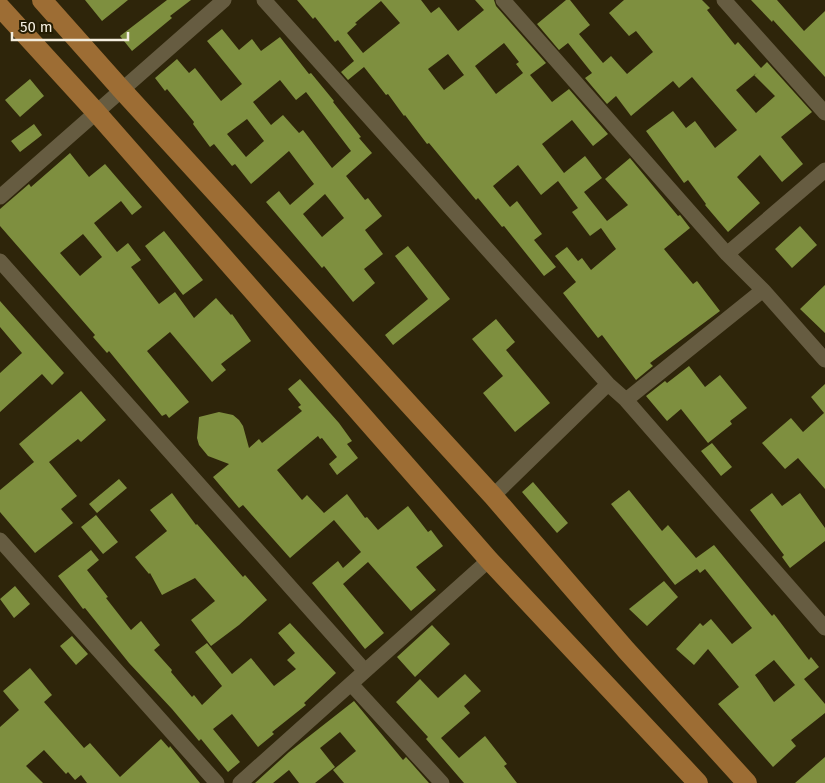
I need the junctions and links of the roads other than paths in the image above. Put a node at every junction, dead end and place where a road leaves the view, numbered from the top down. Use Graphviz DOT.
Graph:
graph roads {
  1 [pos="42,0"];
  2 [pos="224,0"];
  3 [pos="264,0"];
  4 [pos="503,0"];
  5 [pos="724,0"];
  6 [pos="0,7"];
  7 [pos="122,90"];
  8 [pos="96,112"];
  9 [pos="825,113"];
  10 [pos="825,170"];
  11 [pos="0,197"];
  12 [pos="727,254"];
  13 [pos="0,261"];
  14 [pos="763,290"];
  15 [pos="825,360"];
  16 [pos="608,384"];
  17 [pos="626,400"];
  18 [pos="492,496"];
  19 [pos="0,540"];
  20 [pos="490,560"];
  21 [pos="825,628"];
  22 [pos="365,671"];
  23 [pos="351,684"];
  24 [pos="217,783"];
  25 [pos="240,783"];
  26 [pos="442,783"];
  27 [pos="698,783"];
  28 [pos="747,783"];
  1 -- 7 [label="main road"];
  2 -- 7 [label="street"];
  3 -- 16 [label="street"];
  4 -- 12 [label="street"];
  5 -- 9 [label="street"];
  6 -- 8 [label="main road"];
  7 -- 8 [label="street"];
  7 -- 18 [label="main road"];
  8 -- 11 [label="street"];
  8 -- 20 [label="main road"];
  10 -- 12 [label="street"];
  12 -- 14 [label="street"];
  13 -- 22 [label="street"];
  14 -- 15 [label="street"];
  14 -- 17 [label="street"];
  16 -- 17 [label="street"];
  16 -- 18 [label="street"];
  17 -- 21 [label="street"];
  18 -- 28 [label="main road"];
  19 -- 24 [label="street"];
  20 -- 22 [label="street"];
  20 -- 27 [label="main road"];
  22 -- 23 [label="street"];
  23 -- 25 [label="street"];
  23 -- 26 [label="street"];
}
